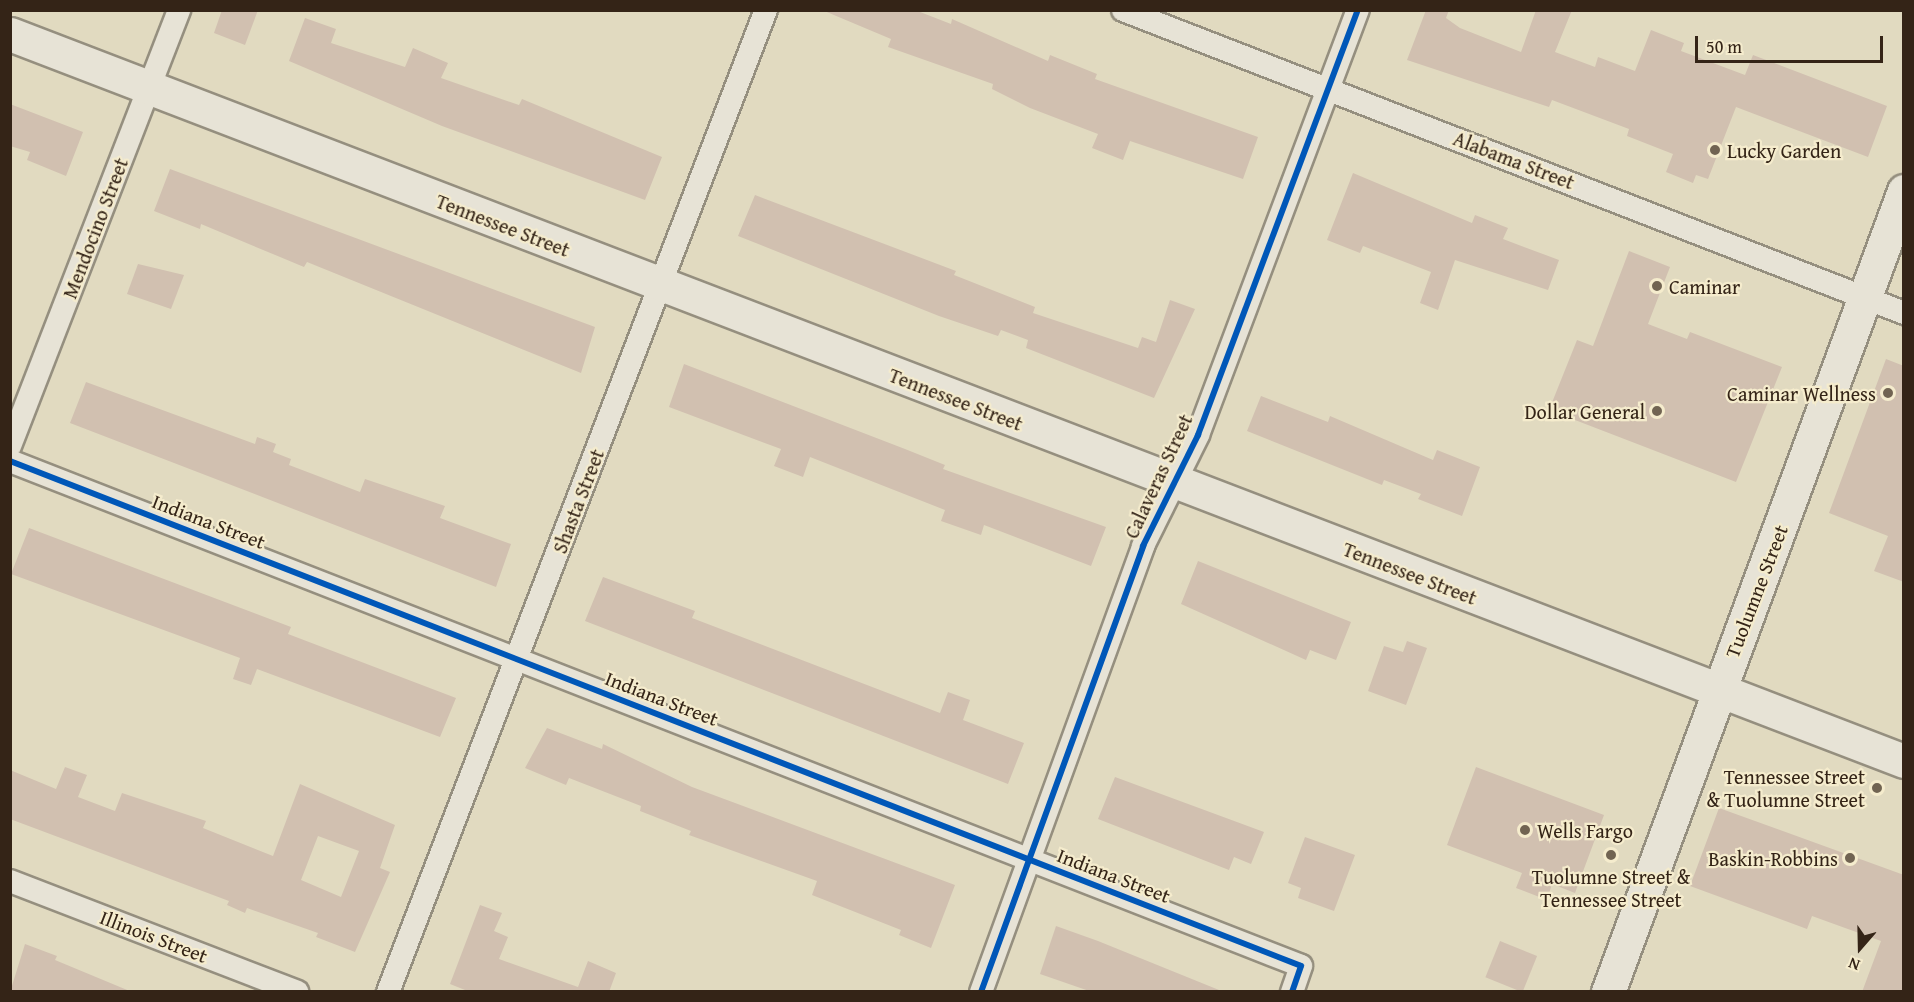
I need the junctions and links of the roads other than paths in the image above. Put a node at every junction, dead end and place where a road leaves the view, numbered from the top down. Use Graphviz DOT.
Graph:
graph roads {
  1 [pos="179,10"];
  2 [pos="766,10"];
  3 [pos="1124,10"];
  4 [pos="1358,10"];
  5 [pos="10,34"];
  6 [pos="149,88"];
  7 [pos="1329,88"];
  8 [pos="1904,191"];
  9 [pos="662,286"];
  10 [pos="1865,298"];
  11 [pos="1904,313"];
  12 [pos="10,446"];
  13 [pos="10,461"];
  14 [pos="1176,484"];
  15 [pos="517,659"];
  16 [pos="1718,691"];
  17 [pos="1904,761"];
  18 [pos="1029,860"];
  19 [pos="10,881"];
  20 [pos="297,992"];
  21 [pos="388,992"];
  22 [pos="981,992"];
  23 [pos="1292,992"];
  24 [pos="1608,992"];
  1 -- 6 [label="street, Mendocino Street"];
  2 -- 9 [label="street, Shasta Street"];
  3 -- 7 [label="street, Alabama Street"];
  4 -- 7 [label="street, Calaveras Street"];
  5 -- 6 [label="main road, Tennessee Street"];
  6 -- 9 [label="main road, Tennessee Street"];
  6 -- 12 [label="street, Mendocino Street"];
  7 -- 10 [label="street, Alabama Street"];
  7 -- 14 [label="street, Calaveras Street"];
  8 -- 10 [label="main road, Tuolumne Street"];
  9 -- 14 [label="main road, Tennessee Street"];
  9 -- 15 [label="street, Shasta Street"];
  10 -- 11 [label="street, Alabama Street"];
  10 -- 16 [label="main road, Tuolumne Street"];
  13 -- 15 [label="street, Indiana Street"];
  14 -- 16 [label="main road, Tennessee Street"];
  14 -- 18 [label="street, Calaveras Street"];
  15 -- 18 [label="street, Indiana Street"];
  15 -- 21 [label="street, Shasta Street"];
  16 -- 17 [label="main road, Tennessee Street"];
  16 -- 24 [label="main road, Tuolumne Street"];
  18 -- 22 [label="street, Calaveras Street"];
  18 -- 23 [label="street, Indiana Street"];
  19 -- 20 [label="street, Illinois Street"];
}
